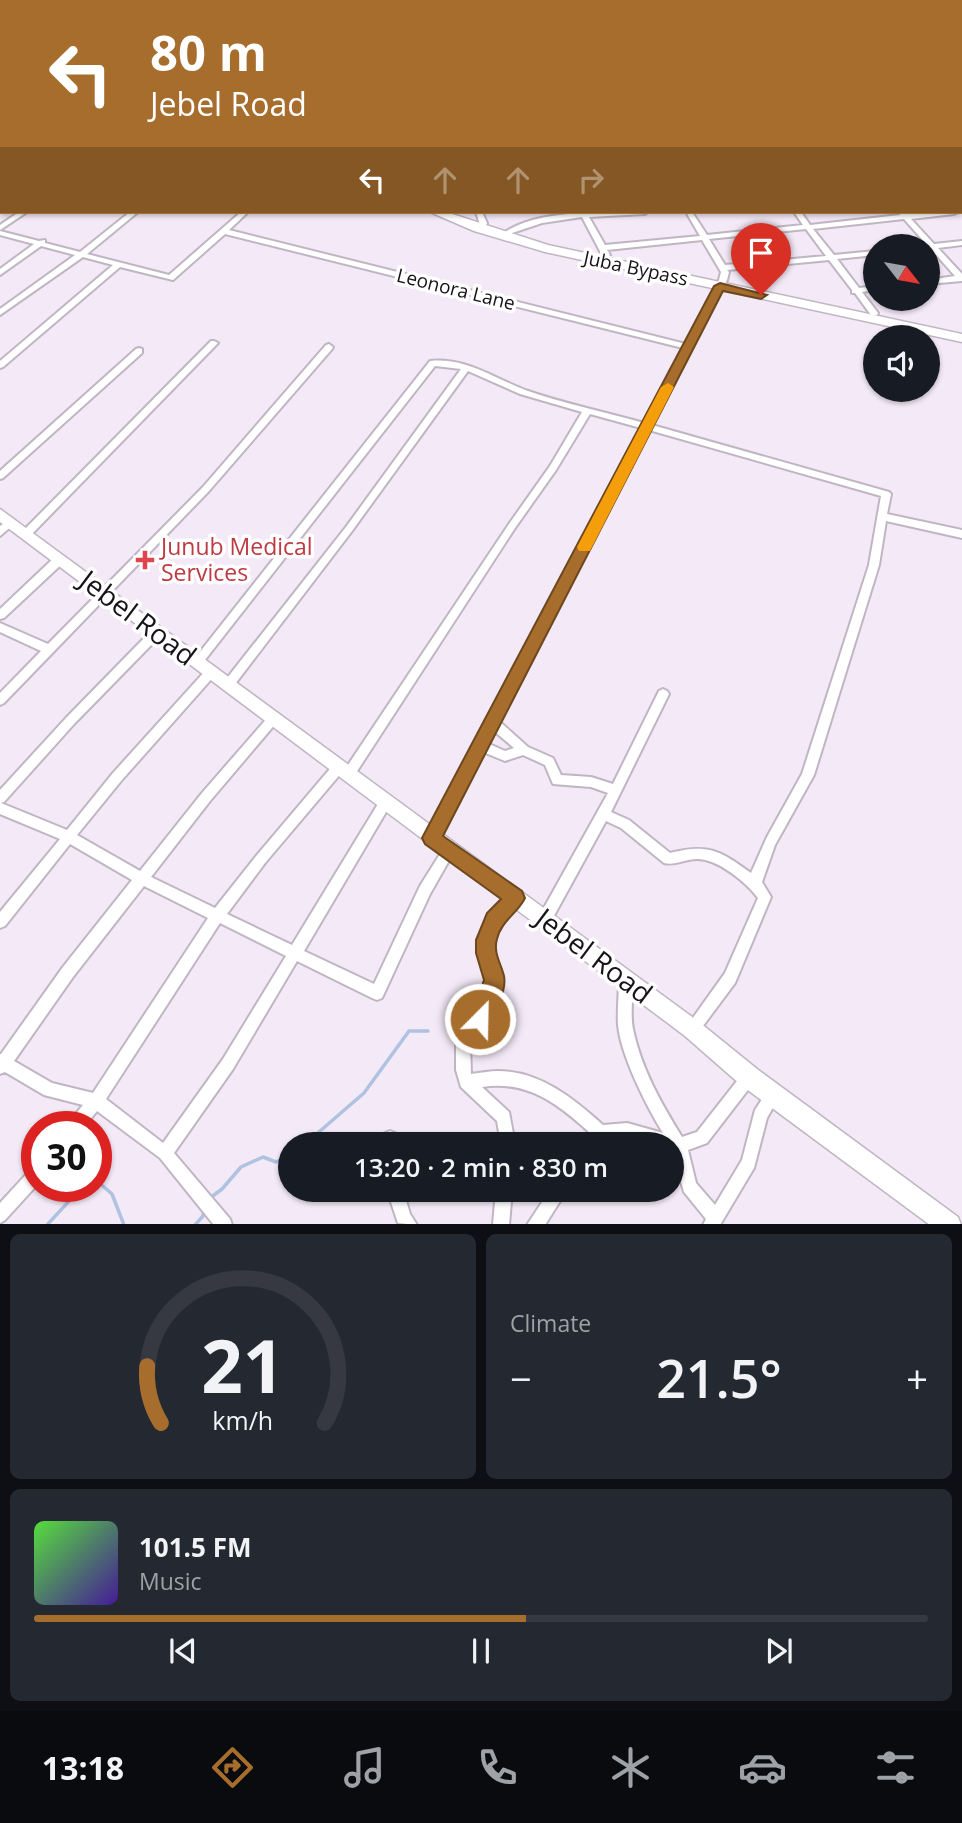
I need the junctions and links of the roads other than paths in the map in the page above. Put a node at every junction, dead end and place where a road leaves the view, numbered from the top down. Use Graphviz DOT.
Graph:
graph roads {
  1 [pos="20,214"];
  2 [pos="132,214"];
  3 [pos="243,214"];
  4 [pos="441,214"];
  5 [pos="460,214"];
  6 [pos="584,214"];
  7 [pos="690,214"];
  8 [pos="798,214"];
  9 [pos="903,215"];
  10 [pos="481,218"];
  11 [pos="807,227"];
  12 [pos="0,230"];
  13 [pos="223,231"];
  14 [pos="509,232"];
  15 [pos="918,234"];
  16 [pos="704,237"];
  17 [pos="42,242"];
  18 [pos="962,243"];
  19 [pos="940,246"];
  20 [pos="604,252"];
  21 [pos="82,254"];
  22 [pos="863,254"];
  23 [pos="830,258"];
  24 [pos="940,258"];
  25 [pos="118,265"];
  26 [pos="0,273"];
  27 [pos="722,278"];
  28 [pos="962,279"];
  29 [pos="940,281"];
  30 [pos="863,290"];
  31 [pos="855,291"];
  32 [pos="0,313"];
  33 [pos="873,313"];
  34 [pos="962,331"];
  35 [pos="962,338"];
  36 [pos="214,343"];
  37 [pos="688,346"];
  38 [pos="329,347"];
  39 [pos="139,351"];
  40 [pos="0,365"];
  41 [pos="467,367"];
  42 [pos="587,411"];
  43 [pos="646,429"];
  44 [pos="0,476"];
  45 [pos="884,517"];
  46 [pos="9,526"];
  47 [pos="962,534"];
  48 [pos="60,559"];
  49 [pos="106,594"];
  50 [pos="0,615"];
  51 [pos="0,627"];
  52 [pos="157,632"];
  53 [pos="48,649"];
  54 [pos="204,667"];
  55 [pos="228,685"];
  56 [pos="663,694"];
  57 [pos="0,700"];
  58 [pos="273,719"];
  59 [pos="492,722"];
  60 [pos="480,745"];
  61 [pos="524,750"];
  62 [pos="343,771"];
  63 [pos="616,790"];
  64 [pos="0,798"];
  65 [pos="385,803"];
  66 [pos="0,808"];
  67 [pos="604,814"];
  68 [pos="69,837"];
  69 [pos="432,838"];
  70 [pos="449,850"];
  71 [pos="142,879"];
  72 [pos="755,883"];
  73 [pos="515,898"];
  74 [pos="216,916"];
  75 [pos="545,919"];
  76 [pos="0,922"];
  77 [pos="296,953"];
  78 [pos="626,980"];
  79 [pos="692,1028"];
  80 [pos="1,1064"];
  81 [pos="749,1077"];
  82 [pos="466,1082"];
  83 [pos="773,1095"];
  84 [pos="96,1101"];
  85 [pos="88,1111"];
  86 [pos="506,1132"];
  87 [pos="588,1132"];
  88 [pos="671,1132"];
  89 [pos="684,1143"];
  90 [pos="165,1153"];
  91 [pos="684,1166"];
  92 [pos="21,1191"];
  93 [pos="398,1202"];
  94 [pos="503,1202"];
  95 [pos="551,1202"];
  96 [pos="0,1215"];
  97 [pos="713,1221"];
  98 [pos="224,1224"];
  99 [pos="409,1224"];
  100 [pos="501,1224"];
  101 [pos="535,1224"];
  102 [pos="950,1224"];
  1 -- 12 [label="street"];
  2 -- 21 [label="street"];
  3 -- 13 [label="street"];
  4 -- 27 [label="main road, Juba Bypass"];
  5 -- 10 [label="main road, Juba Bypass"];
  6 -- 14 [label="street"];
  6 -- 20 [label="street"];
  7 -- 16 [label="street"];
  8 -- 11 [label="street"];
  9 -- 11 [label="street"];
  9 -- 15 [label="street"];
  10 -- 14 [label="main road, Juba Bypass"];
  11 -- 16 [label="street"];
  11 -- 23 [label="street"];
  12 -- 17 [label="street"];
  13 -- 25 [label="street"];
  13 -- 37 [label="street, Leonora Lane"];
  14 -- 20 [label="main road, Juba Bypass"];
  16 -- 20 [label="street"];
  16 -- 27 [label="street"];
  17 -- 21 [label="street"];
  17 -- 26 [label="street"];
  18 -- 19 [label="street"];
  20 -- 27 [label="main road, Juba Bypass"];
  21 -- 25 [label="street"];
  21 -- 32 [label="street"];
  22 -- 23 [label="street"];
  23 -- 27 [label="street"];
  23 -- 31 [label="street"];
  24 -- 28 [label="street"];
  25 -- 40 [label="street"];
  27 -- 33 [label="main road, Juba Bypass"];
  27 -- 35 [label="main road, Juba Bypass"];
  27 -- 37 [label="street"];
  28 -- 29 [label="street"];
  30 -- 31 [label="street"];
  31 -- 33 [label="street"];
  33 -- 34 [label="main road, Juba Bypass"];
  36 -- 46 [label="street"];
  37 -- 43 [label="street"];
  38 -- 49 [label="street"];
  39 -- 44 [label="street"];
  41 -- 42 [label="street"];
  41 -- 54 [label="street"];
  41 -- 55 [label="street"];
  42 -- 43 [label="street"];
  42 -- 62 [label="street"];
  43 -- 45 [label="street"];
  43 -- 59 [label="street"];
  45 -- 47 [label="street"];
  45 -- 72 [label="street"];
  46 -- 48 [label="main road, Jebel Road"];
  48 -- 49 [label="main road, Jebel Road"];
  48 -- 50 [label="street"];
  49 -- 52 [label="main road, Jebel Road"];
  49 -- 53 [label="street"];
  51 -- 53 [label="street"];
  52 -- 54 [label="main road, Jebel Road"];
  52 -- 64 [label="street"];
  53 -- 57 [label="street"];
  54 -- 55 [label="main road, Jebel Road"];
  54 -- 68 [label="street"];
  55 -- 58 [label="main road, Jebel Road"];
  56 -- 63 [label="street"];
  58 -- 62 [label="main road, Jebel Road"];
  58 -- 71 [label="street"];
  59 -- 60 [label="street"];
  59 -- 61 [label="street"];
  60 -- 61 [label="street"];
  60 -- 69 [label="street"];
  61 -- 63 [label="street"];
  62 -- 65 [label="main road, Jebel Road"];
  62 -- 74 [label="street"];
  63 -- 67 [label="street"];
  65 -- 69 [label="main road, Jebel Road"];
  65 -- 77 [label="street"];
  66 -- 68 [label="street"];
  67 -- 72 [label="street"];
  67 -- 75 [label="street"];
  68 -- 71 [label="street"];
  68 -- 76 [label="street"];
  69 -- 70 [label="main road, Jebel Road"];
  70 -- 73 [label="main road, Jebel Road"];
  70 -- 77 [label="street"];
  71 -- 74 [label="street"];
  71 -- 80 [label="street"];
  72 -- 79 [label="street"];
  73 -- 75 [label="main road, Jebel Road"];
  73 -- 82 [label="street"];
  74 -- 77 [label="street"];
  74 -- 84 [label="street"];
  75 -- 78 [label="main road, Jebel Road"];
  77 -- 90 [label="street"];
  78 -- 79 [label="main road, Jebel Road"];
  78 -- 88 [label="street"];
  79 -- 81 [label="main road, Jebel Road"];
  80 -- 84 [label="street"];
  81 -- 83 [label="main road, Jebel Road"];
  81 -- 89 [label="street"];
  82 -- 86 [label="street"];
  82 -- 87 [label="street"];
  83 -- 97 [label="street"];
  83 -- 102 [label="main road, Jebel Road"];
  84 -- 85 [label="street"];
  84 -- 90 [label="street"];
  90 -- 98 [label="street"];
  91 -- 97 [label="street"];
  92 -- 96 [label="street"];
  93 -- 99 [label="street"];
  94 -- 100 [label="street"];
  95 -- 101 [label="street"];
}
